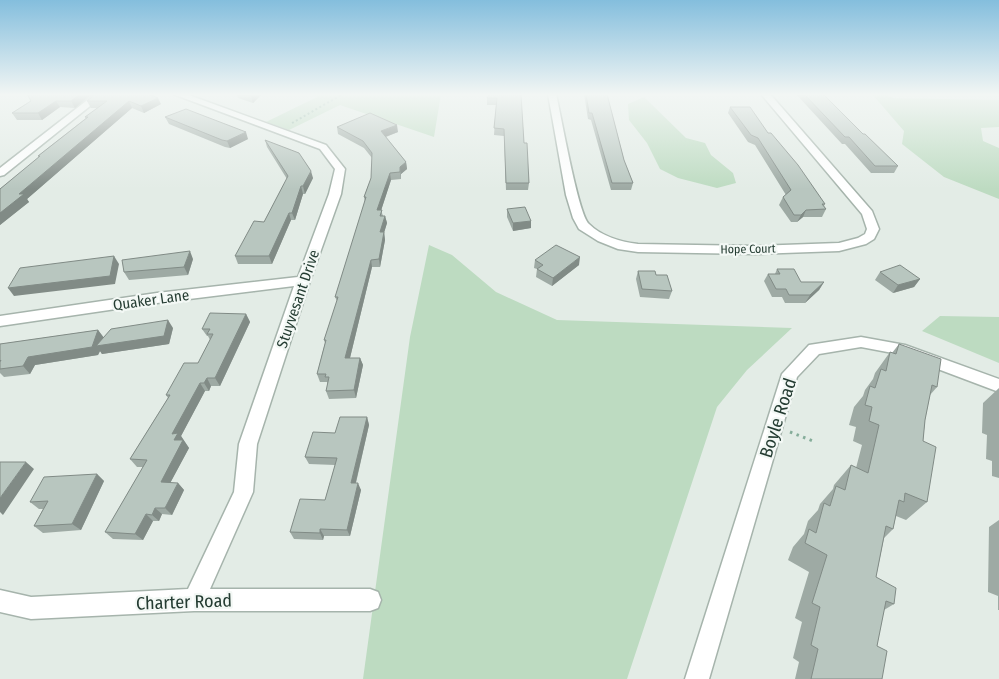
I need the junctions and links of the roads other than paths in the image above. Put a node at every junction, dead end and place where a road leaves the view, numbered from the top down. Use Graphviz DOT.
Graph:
graph roads {
  1 [pos="60,126"];
  2 [pos="266,126"];
  3 [pos="558,126"];
  4 [pos="793,126"];
  5 [pos="0,173"];
  6 [pos="303,281"];
  7 [pos="0,321"];
  8 [pos="999,386"];
  9 [pos="194,600"];
  10 [pos="370,600"];
  11 [pos="0,601"];
  12 [pos="697,679"];
  1 -- 5 [label="street"];
  2 -- 6 [label="street, Stuyvesant Drive"];
  3 -- 4 [label="street, Hope Court"];
  6 -- 7 [label="street, Quaker Lane"];
  6 -- 9 [label="street, Stuyvesant Drive"];
  8 -- 12 [label="street, Boyle Road"];
  9 -- 10 [label="street, Charter Road"];
  9 -- 11 [label="street, Charter Road"];
}
